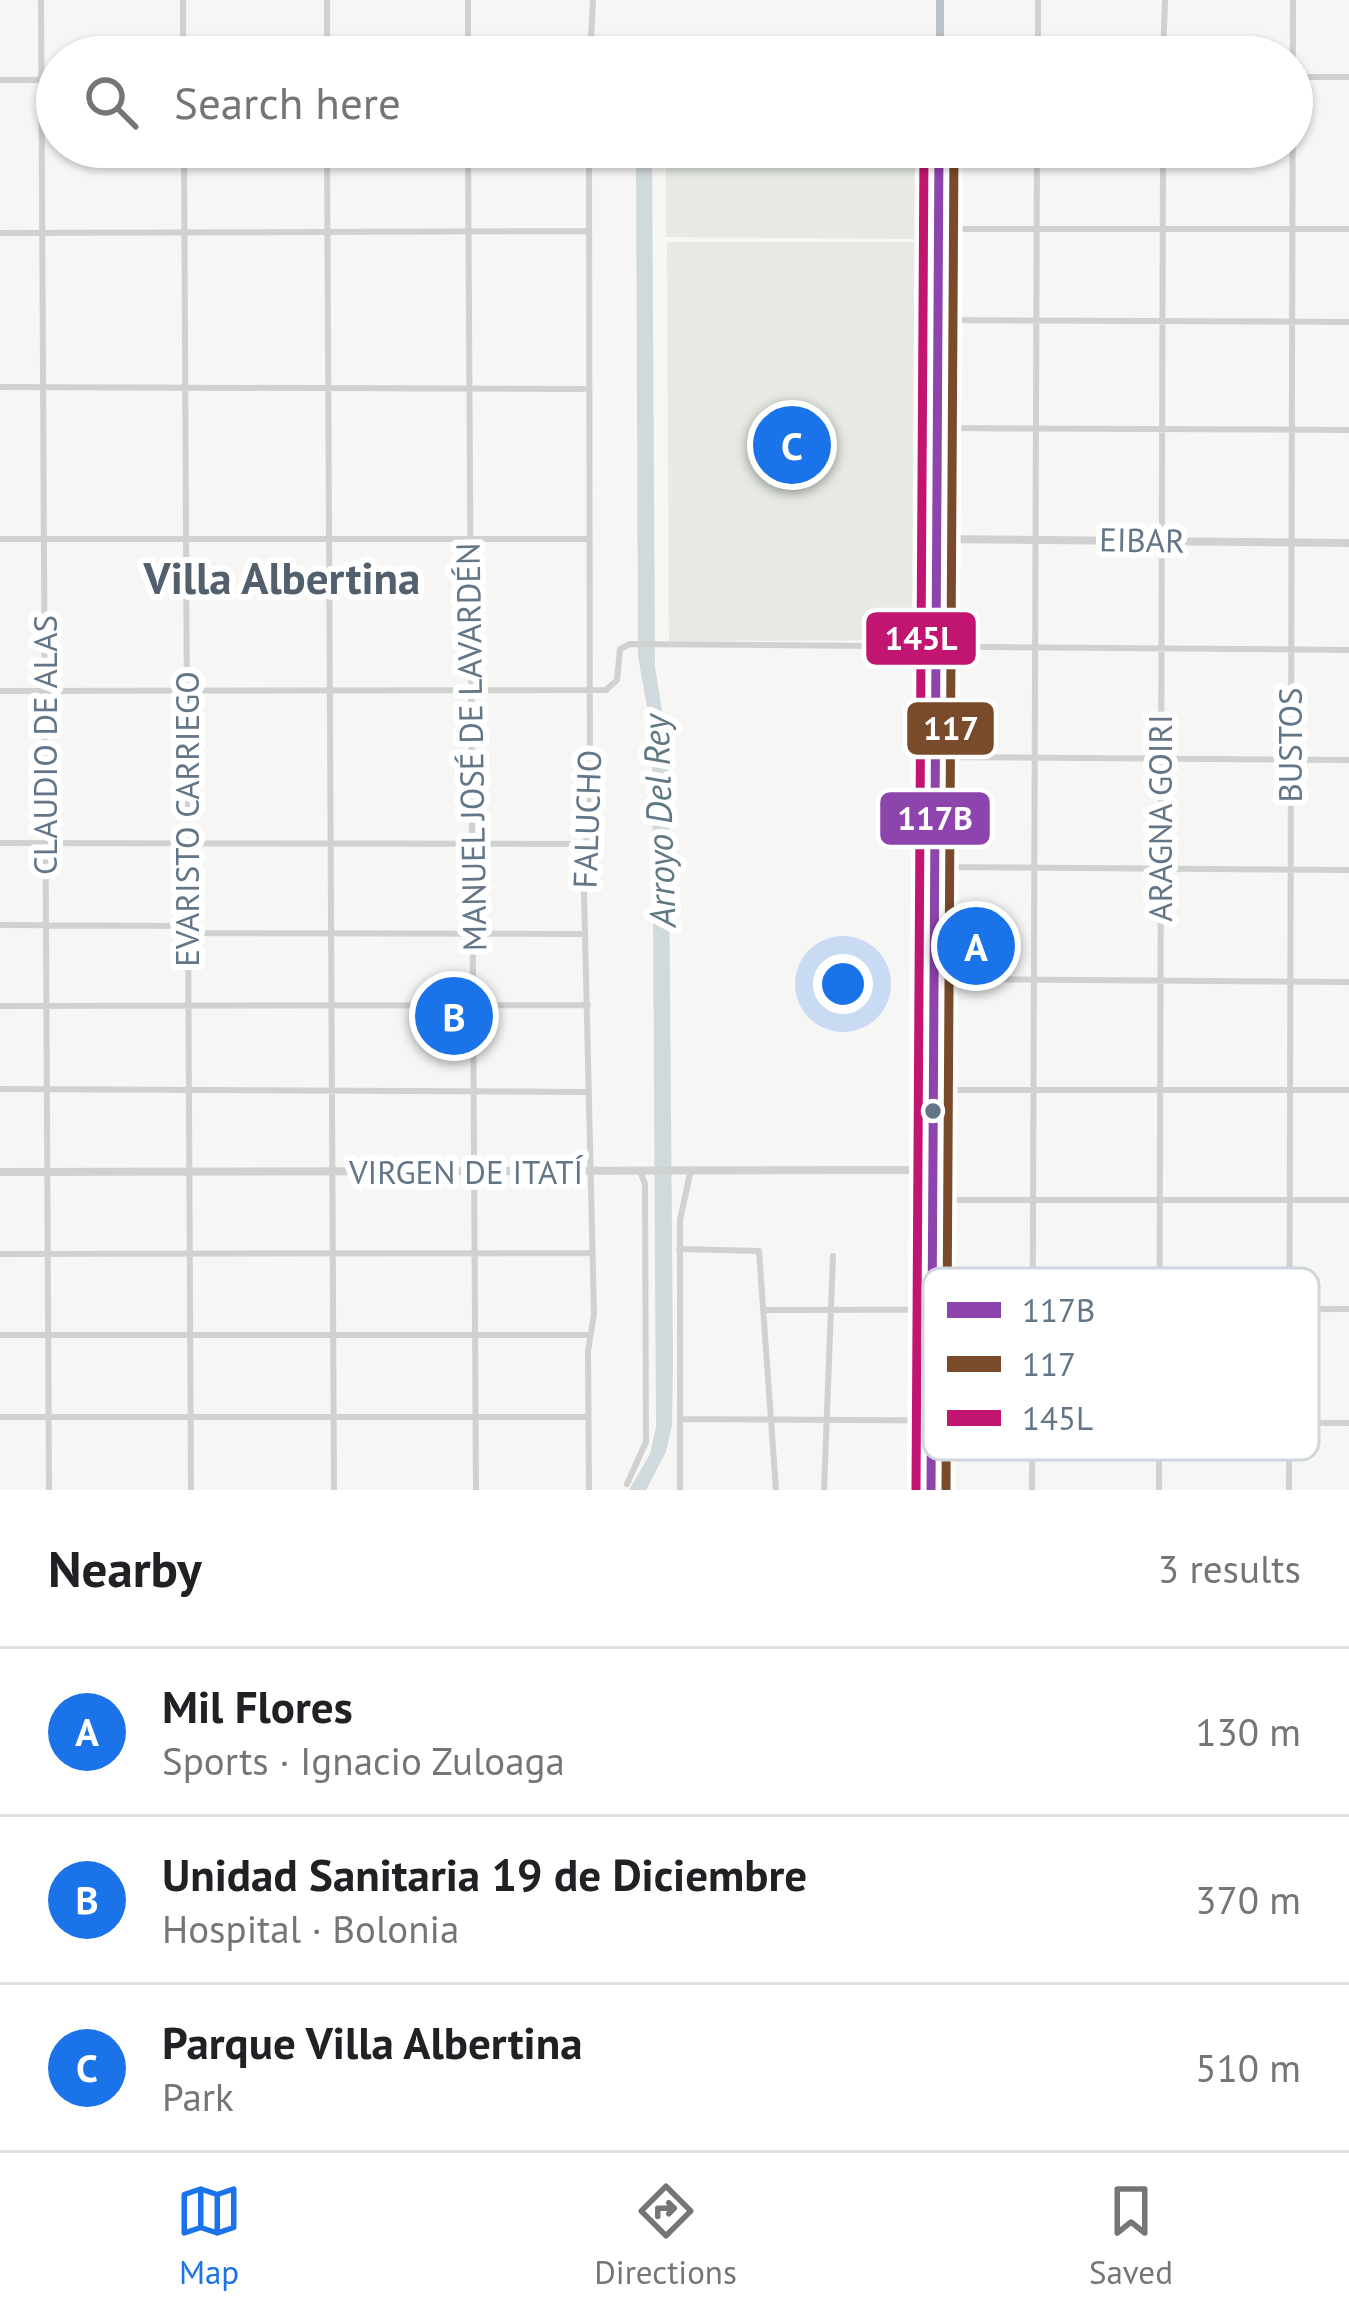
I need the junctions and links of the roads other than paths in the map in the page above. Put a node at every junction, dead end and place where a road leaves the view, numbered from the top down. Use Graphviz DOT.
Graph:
graph roads {
  1 [pos="41,0"];
  2 [pos="183,0"];
  3 [pos="327,0"];
  4 [pos="468,0"];
  5 [pos="592,0"];
  6 [pos="940,0"];
  7 [pos="1038,0"];
  8 [pos="1165,0"];
  9 [pos="1293,0"];
  10 [pos="41,36"];
  11 [pos="183,36"];
  12 [pos="327,36"];
  13 [pos="468,36"];
  14 [pos="591,36"];
  15 [pos="940,36"];
  16 [pos="1038,36"];
  17 [pos="1164,36"];
  18 [pos="1293,36"];
  19 [pos="1313,77"];
  20 [pos="1349,77"];
  21 [pos="0,80"];
  22 [pos="36,80"];
  23 [pos="41,168"];
  24 [pos="184,168"];
  25 [pos="327,168"];
  26 [pos="468,168"];
  27 [pos="589,168"];
  28 [pos="939,168"];
  29 [pos="1037,168"];
  30 [pos="1163,168"];
  31 [pos="1293,168"];
  32 [pos="1163,229"];
  33 [pos="1293,229"];
  34 [pos="1349,229"];
  35 [pos="939,230"];
  36 [pos="1036,230"];
  37 [pos="467,231"];
  38 [pos="588,231"];
  39 [pos="41,232"];
  40 [pos="184,232"];
  41 [pos="328,232"];
  42 [pos="0,233"];
  43 [pos="939,320"];
  44 [pos="1035,321"];
  45 [pos="1164,322"];
  46 [pos="1292,322"];
  47 [pos="1349,322"];
  48 [pos="184,386"];
  49 [pos="0,387"];
  50 [pos="44,387"];
  51 [pos="327,387"];
  52 [pos="469,388"];
  53 [pos="585,389"];
  54 [pos="937,428"];
  55 [pos="1163,428"];
  56 [pos="1034,429"];
  57 [pos="1291,430"];
  58 [pos="1349,430"];
  59 [pos="187,538"];
  60 [pos="0,539"];
  61 [pos="43,539"];
  62 [pos="328,539"];
  63 [pos="468,539"];
  64 [pos="588,539"];
  65 [pos="936,539"];
  66 [pos="1034,539"];
  67 [pos="1163,539"];
  68 [pos="1290,543"];
  69 [pos="1349,543"];
  70 [pos="934,647"];
  71 [pos="1161,648"];
  72 [pos="1034,650"];
  73 [pos="1290,650"];
  74 [pos="1349,650"];
  75 [pos="329,688"];
  76 [pos="471,689"];
  77 [pos="188,690"];
  78 [pos="590,690"];
  79 [pos="0,691"];
  80 [pos="44,691"];
  81 [pos="934,757"];
  82 [pos="1034,758"];
  83 [pos="1161,759"];
  84 [pos="1290,760"];
  85 [pos="1349,760"];
  86 [pos="185,842"];
  87 [pos="0,843"];
  88 [pos="45,843"];
  89 [pos="473,843"];
  90 [pos="330,844"];
  91 [pos="584,844"];
  92 [pos="933,867"];
  93 [pos="1034,868"];
  94 [pos="1289,868"];
  95 [pos="1160,869"];
  96 [pos="1349,870"];
  97 [pos="0,926"];
  98 [pos="46,926"];
  99 [pos="185,929"];
  100 [pos="330,934"];
  101 [pos="475,934"];
  102 [pos="585,934"];
  103 [pos="932,979"];
  104 [pos="1159,980"];
  105 [pos="1033,981"];
  106 [pos="1289,981"];
  107 [pos="1349,982"];
  108 [pos="588,1005"];
  109 [pos="0,1006"];
  110 [pos="47,1006"];
  111 [pos="474,1006"];
  112 [pos="188,1007"];
  113 [pos="331,1007"];
  114 [pos="49,1088"];
  115 [pos="0,1089"];
  116 [pos="189,1089"];
  117 [pos="332,1090"];
  118 [pos="932,1090"];
  119 [pos="1035,1090"];
  120 [pos="1290,1090"];
  121 [pos="1349,1090"];
  122 [pos="474,1091"];
  123 [pos="1161,1091"];
  124 [pos="588,1092"];
  125 [pos="687,1169"];
  126 [pos="933,1170"];
  127 [pos="49,1171"];
  128 [pos="476,1171"];
  129 [pos="644,1171"];
  130 [pos="0,1172"];
  131 [pos="191,1172"];
  132 [pos="334,1172"];
  133 [pos="590,1172"];
  134 [pos="933,1200"];
  135 [pos="1289,1200"];
  136 [pos="1349,1200"];
  137 [pos="1034,1201"];
  138 [pos="1161,1202"];
  139 [pos="680,1249"];
  140 [pos="590,1252"];
  141 [pos="0,1253"];
  142 [pos="50,1253"];
  143 [pos="193,1254"];
  144 [pos="334,1254"];
  145 [pos="477,1254"];
  146 [pos="833,1256"];
  147 [pos="932,1268"];
  148 [pos="1033,1268"];
  149 [pos="1160,1268"];
  150 [pos="1289,1268"];
  151 [pos="1349,1309"];
  152 [pos="764,1310"];
  153 [pos="923,1310"];
  154 [pos="1319,1310"];
  155 [pos="829,1311"];
  156 [pos="0,1335"];
  157 [pos="50,1335"];
  158 [pos="334,1335"];
  159 [pos="477,1335"];
  160 [pos="590,1335"];
  161 [pos="192,1336"];
  162 [pos="335,1416"];
  163 [pos="0,1417"];
  164 [pos="193,1417"];
  165 [pos="477,1417"];
  166 [pos="589,1417"];
  167 [pos="49,1418"];
  168 [pos="681,1419"];
  169 [pos="774,1419"];
  170 [pos="823,1420"];
  171 [pos="923,1421"];
  172 [pos="1319,1423"];
  173 [pos="1349,1424"];
  174 [pos="1159,1460"];
  175 [pos="1288,1460"];
  176 [pos="627,1484"];
  177 [pos="49,1490"];
  178 [pos="191,1490"];
  179 [pos="334,1490"];
  180 [pos="476,1490"];
  181 [pos="589,1490"];
  182 [pos="680,1490"];
  183 [pos="776,1490"];
  184 [pos="824,1490"];
  185 [pos="1159,1490"];
  186 [pos="1288,1490"];
  1 -- 10 [label="street, CLAUDIO DE ALAS"];
  2 -- 11 [label="street"];
  3 -- 12 [label="street"];
  4 -- 13 [label="street"];
  5 -- 14 [label="street"];
  6 -- 15 [label="main road"];
  7 -- 16 [label="street"];
  8 -- 17 [label="street"];
  9 -- 18 [label="street, BUSTOS"];
  19 -- 20 [label="street"];
  21 -- 22 [label="street"];
  23 -- 39 [label="street, CLAUDIO DE ALAS"];
  24 -- 40 [label="street, EVARISTO CARRIEGO"];
  25 -- 41 [label="street"];
  26 -- 37 [label="street, MANUEL JOSÉ DE LAVARDÉN"];
  27 -- 38 [label="street, FALUCHO"];
  28 -- 35 [label="main road"];
  29 -- 36 [label="street"];
  30 -- 32 [label="street, ARAGNA GOIRI"];
  31 -- 33 [label="street, BUSTOS"];
  32 -- 33 [label="street"];
  32 -- 36 [label="street"];
  32 -- 45 [label="street, ARAGNA GOIRI"];
  33 -- 34 [label="street"];
  33 -- 46 [label="street, BUSTOS"];
  35 -- 36 [label="street"];
  35 -- 43 [label="main road"];
  36 -- 44 [label="street"];
  37 -- 38 [label="street"];
  37 -- 41 [label="street"];
  37 -- 52 [label="street, MANUEL JOSÉ DE LAVARDÉN"];
  38 -- 53 [label="street, FALUCHO"];
  39 -- 40 [label="street"];
  39 -- 42 [label="street"];
  39 -- 50 [label="street, CLAUDIO DE ALAS"];
  40 -- 41 [label="street"];
  40 -- 48 [label="street, EVARISTO CARRIEGO"];
  41 -- 51 [label="street"];
  43 -- 44 [label="street"];
  43 -- 54 [label="main road"];
  44 -- 45 [label="street"];
  44 -- 56 [label="street"];
  45 -- 46 [label="street"];
  45 -- 55 [label="street, ARAGNA GOIRI"];
  46 -- 47 [label="street"];
  46 -- 57 [label="street, BUSTOS"];
  48 -- 50 [label="street"];
  48 -- 51 [label="street"];
  48 -- 59 [label="street, EVARISTO CARRIEGO"];
  49 -- 50 [label="street"];
  50 -- 61 [label="street, CLAUDIO DE ALAS"];
  51 -- 52 [label="street"];
  51 -- 62 [label="street"];
  52 -- 53 [label="street"];
  52 -- 63 [label="street, MANUEL JOSÉ DE LAVARDÉN"];
  53 -- 64 [label="street, FALUCHO"];
  54 -- 56 [label="street"];
  54 -- 65 [label="main road"];
  55 -- 56 [label="street"];
  55 -- 57 [label="street"];
  55 -- 67 [label="street, ARAGNA GOIRI"];
  56 -- 66 [label="street"];
  57 -- 58 [label="street"];
  57 -- 68 [label="street, BUSTOS"];
  59 -- 61 [label="street"];
  59 -- 62 [label="street"];
  59 -- 77 [label="street, EVARISTO CARRIEGO"];
  60 -- 61 [label="street"];
  61 -- 80 [label="street, CLAUDIO DE ALAS"];
  62 -- 63 [label="street"];
  62 -- 75 [label="street"];
  63 -- 64 [label="street"];
  63 -- 76 [label="street, MANUEL JOSÉ DE LAVARDÉN"];
  64 -- 78 [label="street, FALUCHO"];
  65 -- 66 [label="street, EIBAR"];
  65 -- 70 [label="main road"];
  66 -- 67 [label="street, EIBAR"];
  66 -- 72 [label="street"];
  67 -- 68 [label="street, EIBAR"];
  67 -- 71 [label="street, ARAGNA GOIRI"];
  68 -- 69 [label="street, EIBAR"];
  68 -- 73 [label="street, BUSTOS"];
  70 -- 72 [label="street"];
  70 -- 78 [label="street"];
  70 -- 81 [label="main road"];
  71 -- 72 [label="street"];
  71 -- 73 [label="street"];
  71 -- 83 [label="street, ARAGNA GOIRI"];
  72 -- 82 [label="street"];
  73 -- 74 [label="street"];
  73 -- 84 [label="street, BUSTOS"];
  75 -- 76 [label="street"];
  75 -- 77 [label="street"];
  75 -- 90 [label="street"];
  76 -- 78 [label="street"];
  76 -- 89 [label="street, MANUEL JOSÉ DE LAVARDÉN"];
  77 -- 80 [label="street"];
  77 -- 86 [label="street, EVARISTO CARRIEGO"];
  78 -- 91 [label="street, FALUCHO"];
  79 -- 80 [label="street"];
  80 -- 88 [label="street, CLAUDIO DE ALAS"];
  81 -- 82 [label="street"];
  81 -- 92 [label="main road"];
  82 -- 83 [label="street"];
  82 -- 93 [label="street"];
  83 -- 84 [label="street"];
  83 -- 95 [label="street, ARAGNA GOIRI"];
  84 -- 85 [label="street"];
  84 -- 94 [label="street, BUSTOS"];
  86 -- 88 [label="street"];
  86 -- 90 [label="street"];
  86 -- 99 [label="street, EVARISTO CARRIEGO"];
  87 -- 88 [label="street"];
  88 -- 98 [label="street, CLAUDIO DE ALAS"];
  89 -- 90 [label="street"];
  89 -- 91 [label="street"];
  89 -- 101 [label="street, MANUEL JOSÉ DE LAVARDÉN"];
  90 -- 100 [label="street"];
  91 -- 102 [label="street, FALUCHO"];
  92 -- 93 [label="street"];
  92 -- 103 [label="main road"];
  93 -- 95 [label="street"];
  93 -- 105 [label="street"];
  94 -- 95 [label="street"];
  94 -- 96 [label="street"];
  94 -- 106 [label="street, BUSTOS"];
  95 -- 104 [label="street, ARAGNA GOIRI"];
  97 -- 98 [label="street"];
  98 -- 99 [label="street"];
  98 -- 110 [label="street, CLAUDIO DE ALAS"];
  99 -- 100 [label="street"];
  99 -- 112 [label="street, EVARISTO CARRIEGO"];
  100 -- 101 [label="street"];
  100 -- 113 [label="street"];
  101 -- 102 [label="street"];
  101 -- 111 [label="street, MANUEL JOSÉ DE LAVARDÉN"];
  102 -- 108 [label="street, FALUCHO"];
  103 -- 105 [label="street"];
  103 -- 118 [label="main road"];
  104 -- 105 [label="street"];
  104 -- 106 [label="street"];
  104 -- 123 [label="street, ARAGNA GOIRI"];
  105 -- 119 [label="street"];
  106 -- 107 [label="street"];
  106 -- 120 [label="street, BUSTOS"];
  108 -- 111 [label="street"];
  108 -- 124 [label="street, FALUCHO"];
  109 -- 110 [label="street"];
  110 -- 112 [label="street"];
  110 -- 114 [label="street, CLAUDIO DE ALAS"];
  111 -- 113 [label="street"];
  111 -- 122 [label="street, MANUEL JOSÉ DE LAVARDÉN"];
  112 -- 113 [label="street"];
  112 -- 116 [label="street, EVARISTO CARRIEGO"];
  113 -- 117 [label="street"];
  114 -- 115 [label="street"];
  114 -- 116 [label="street"];
  114 -- 127 [label="street, CLAUDIO DE ALAS"];
  116 -- 117 [label="street"];
  116 -- 131 [label="street, EVARISTO CARRIEGO"];
  117 -- 122 [label="street"];
  117 -- 132 [label="street"];
  118 -- 119 [label="street"];
  118 -- 126 [label="main road"];
  119 -- 123 [label="street"];
  119 -- 137 [label="street"];
  120 -- 121 [label="street"];
  120 -- 123 [label="street"];
  120 -- 135 [label="street, BUSTOS"];
  122 -- 124 [label="street"];
  122 -- 128 [label="street, MANUEL JOSÉ DE LAVARDÉN"];
  123 -- 138 [label="street, ARAGNA GOIRI"];
  124 -- 133 [label="street, FALUCHO"];
  125 -- 126 [label="street, VIRGEN DE ITATÍ"];
  125 -- 129 [label="street, VIRGEN DE ITATÍ"];
  125 -- 139 [label="street"];
  126 -- 134 [label="main road"];
  127 -- 130 [label="street, VIRGEN DE ITATÍ"];
  127 -- 131 [label="street, VIRGEN DE ITATÍ"];
  127 -- 142 [label="street, CLAUDIO DE ALAS"];
  128 -- 132 [label="street, VIRGEN DE ITATÍ"];
  128 -- 133 [label="street, VIRGEN DE ITATÍ"];
  128 -- 145 [label="street, MANUEL JOSÉ DE LAVARDÉN"];
  129 -- 133 [label="street, VIRGEN DE ITATÍ"];
  129 -- 176 [label="street"];
  131 -- 132 [label="street, VIRGEN DE ITATÍ"];
  131 -- 143 [label="street, EVARISTO CARRIEGO"];
  132 -- 144 [label="street"];
  133 -- 140 [label="street, FALUCHO"];
  134 -- 137 [label="street"];
  134 -- 147 [label="main road"];
  135 -- 136 [label="street"];
  135 -- 138 [label="street"];
  135 -- 150 [label="street, BUSTOS"];
  137 -- 138 [label="street"];
  137 -- 148 [label="street"];
  138 -- 149 [label="street, ARAGNA GOIRI"];
  139 -- 152 [label="street"];
  139 -- 168 [label="street"];
  140 -- 145 [label="street"];
  140 -- 160 [label="street, FALUCHO"];
  141 -- 142 [label="street"];
  142 -- 143 [label="street"];
  142 -- 157 [label="street, CLAUDIO DE ALAS"];
  143 -- 144 [label="street"];
  143 -- 161 [label="street, EVARISTO CARRIEGO"];
  144 -- 145 [label="street"];
  144 -- 158 [label="street"];
  145 -- 159 [label="street, MANUEL JOSÉ DE LAVARDÉN"];
  146 -- 155 [label="street"];
  151 -- 154 [label="street"];
  152 -- 155 [label="street"];
  152 -- 169 [label="street"];
  153 -- 155 [label="street"];
  155 -- 170 [label="street"];
  156 -- 157 [label="street"];
  157 -- 161 [label="street"];
  157 -- 167 [label="street, CLAUDIO DE ALAS"];
  158 -- 159 [label="street"];
  158 -- 161 [label="street"];
  158 -- 162 [label="street"];
  159 -- 160 [label="street"];
  159 -- 165 [label="street, MANUEL JOSÉ DE LAVARDÉN"];
  160 -- 166 [label="street, FALUCHO"];
  161 -- 164 [label="street, EVARISTO CARRIEGO"];
  162 -- 164 [label="street"];
  162 -- 165 [label="street"];
  162 -- 179 [label="street"];
  163 -- 167 [label="street"];
  164 -- 167 [label="street"];
  164 -- 178 [label="street, EVARISTO CARRIEGO"];
  165 -- 166 [label="street"];
  165 -- 180 [label="street, MANUEL JOSÉ DE LAVARDÉN"];
  166 -- 181 [label="street, FALUCHO"];
  167 -- 177 [label="street, CLAUDIO DE ALAS"];
  168 -- 169 [label="street"];
  168 -- 182 [label="street"];
  169 -- 170 [label="street"];
  169 -- 183 [label="street"];
  170 -- 171 [label="street"];
  170 -- 184 [label="street"];
  172 -- 173 [label="street"];
  174 -- 185 [label="street, ARAGNA GOIRI"];
  175 -- 186 [label="street, BUSTOS"];
}
